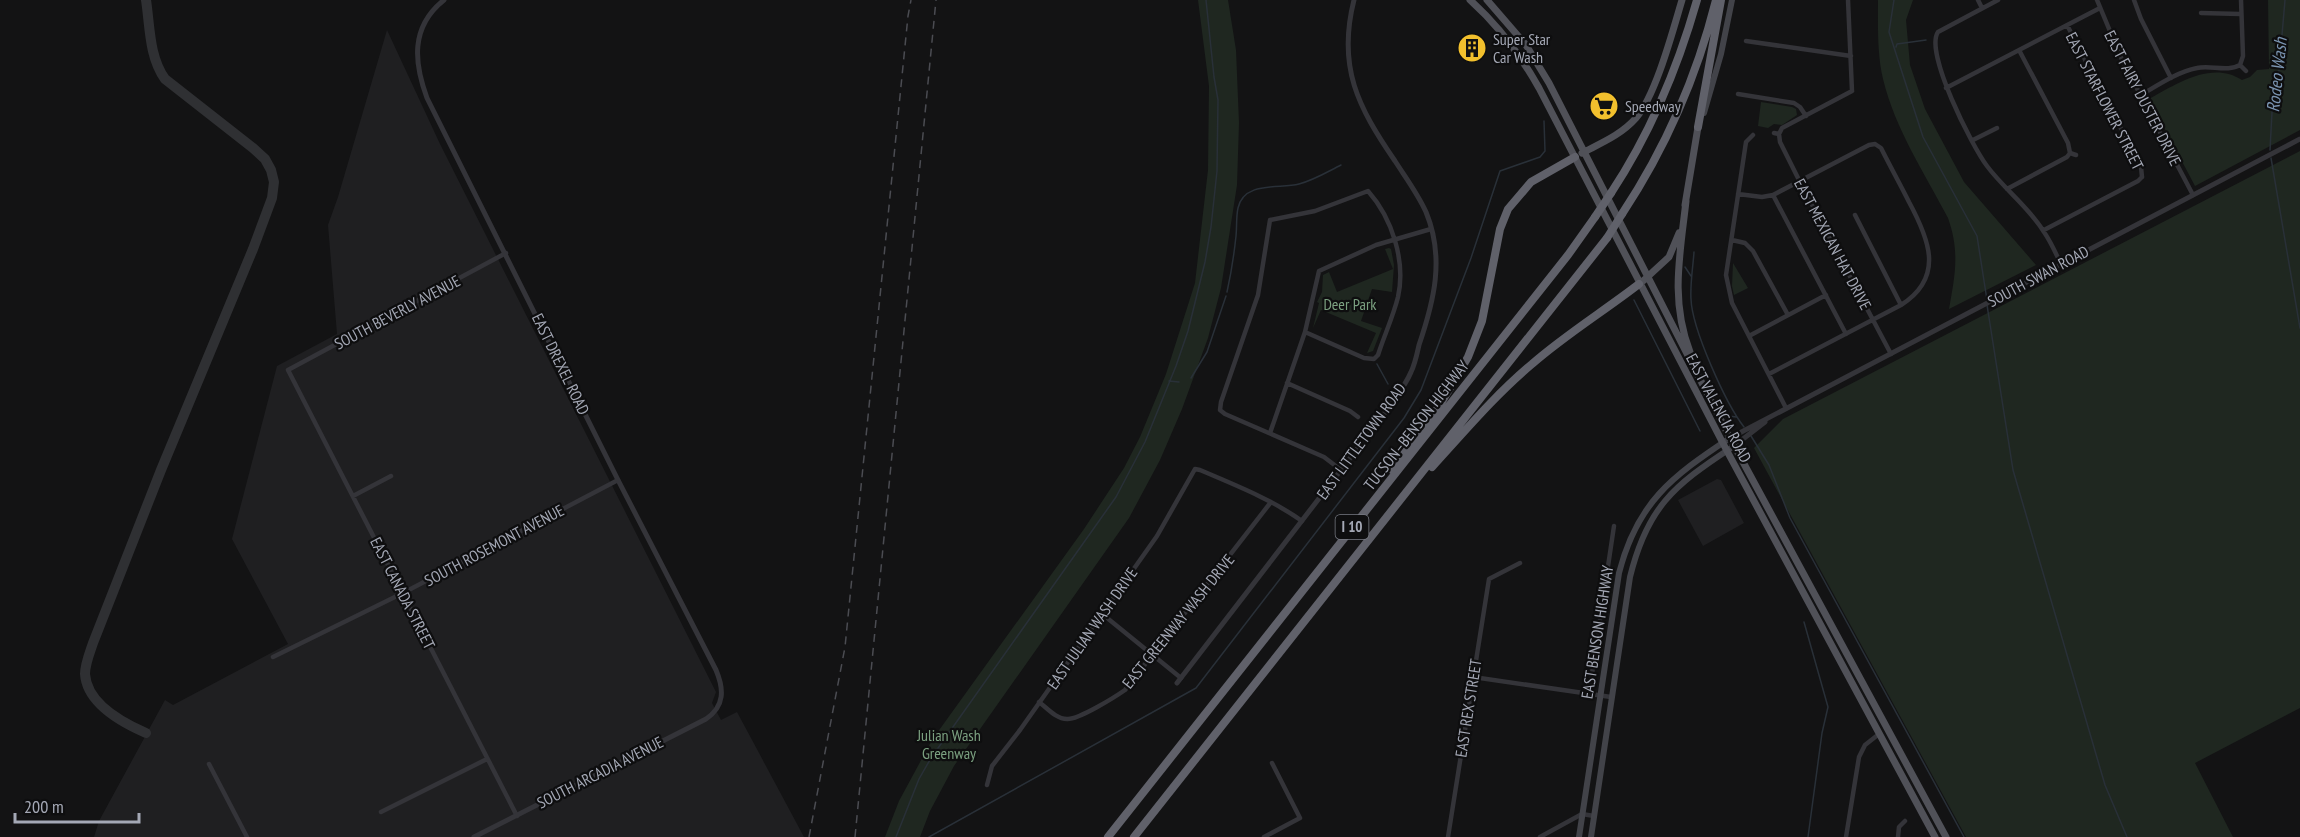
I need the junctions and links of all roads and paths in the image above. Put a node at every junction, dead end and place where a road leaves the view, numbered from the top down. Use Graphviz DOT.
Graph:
graph roads {
  1 [pos="444,0"];
  2 [pos="1354,0"];
  3 [pos="1470,0"];
  4 [pos="1487,0"];
  5 [pos="1682,0"];
  6 [pos="1697,0"];
  7 [pos="1716,0"];
  8 [pos="1721,0"];
  9 [pos="1731,0"];
  10 [pos="1848,0"];
  11 [pos="1978,0"];
  12 [pos="1998,0"];
  13 [pos="2097,0"];
  14 [pos="2134,0"];
  15 [pos="2241,0"];
  16 [pos="1983,8"];
  17 [pos="2100,8"];
  18 [pos="2201,13"];
  19 [pos="2240,14"];
  20 [pos="2067,25"];
  21 [pos="1746,41"];
  22 [pos="2019,50"];
  23 [pos="1851,56"];
  24 [pos="2240,65"];
  25 [pos="2246,71"];
  26 [pos="2171,78"];
  27 [pos="1946,88"];
  28 [pos="1738,94"];
  29 [pos="2141,95"];
  30 [pos="1806,116"];
  31 [pos="1698,127"];
  32 [pos="1997,128"];
  33 [pos="1753,135"];
  34 [pos="2300,139"];
  35 [pos="1973,140"];
  36 [pos="1583,153"];
  37 [pos="2070,153"];
  38 [pos="2076,155"];
  39 [pos="1575,157"];
  40 [pos="2142,177"];
  41 [pos="2149,178"];
  42 [pos="1799,180"];
  43 [pos="2007,189"];
  44 [pos="1738,194"];
  45 [pos="1773,195"];
  46 [pos="2193,195"];
  47 [pos="1686,201"];
  48 [pos="1855,215"];
  49 [pos="1431,229"];
  50 [pos="2044,231"];
  51 [pos="1732,240"];
  52 [pos="1394,241"];
  53 [pos="506,253"];
  54 [pos="2061,264"];
  55 [pos="1647,278"];
  56 [pos="1639,284"];
  57 [pos="1826,295"];
  58 [pos="1901,305"];
  59 [pos="1788,315"];
  60 [pos="1873,320"];
  61 [pos="1305,332"];
  62 [pos="1846,334"];
  63 [pos="1749,336"];
  64 [pos="1891,354"];
  65 [pos="288,370"];
  66 [pos="1769,374"];
  67 [pos="1702,382"];
  68 [pos="1287,383"];
  69 [pos="1786,408"];
  70 [pos="1358,417"];
  71 [pos="1751,430"];
  72 [pos="1270,433"];
  73 [pos="1730,438"];
  74 [pos="1722,443"];
  75 [pos="1734,447"];
  76 [pos="1727,451"];
  77 [pos="1341,470"];
  78 [pos="391,476"];
  79 [pos="618,480"];
  80 [pos="353,496"];
  81 [pos="1271,502"];
  82 [pos="1389,515"];
  83 [pos="1302,521"];
  84 [pos="1614,526"];
  85 [pos="1520,563"];
  86 [pos="404,593"];
  87 [pos="1296,598"];
  88 [pos="1101,613"];
  89 [pos="1153,656"];
  90 [pos="273,657"];
  91 [pos="1473,677"];
  92 [pos="1179,681"];
  93 [pos="1589,694"];
  94 [pos="1600,696"];
  95 [pos="1611,697"];
  96 [pos="721,702"];
  97 [pos="1040,702"];
  98 [pos="1879,734"];
  99 [pos="487,759"];
  100 [pos="1272,763"];
  101 [pos="209,764"];
  102 [pos="1854,778"];
  103 [pos="1861,779"];
  104 [pos="987,785"];
  105 [pos="381,812"];
  106 [pos="1582,814"];
  107 [pos="517,816"];
  108 [pos="1594,816"];
  109 [pos="1905,821"];
  110 [pos="247,837"];
  111 [pos="474,837"];
  112 [pos="1108,837"];
  113 [pos="1134,837"];
  114 [pos="1264,837"];
  115 [pos="1448,837"];
  116 [pos="1540,837"];
  117 [pos="1579,837"];
  118 [pos="1591,837"];
  119 [pos="1846,837"];
  120 [pos="1898,837"];
  121 [pos="1935,837"];
  122 [pos="1946,837"];
  1 -- 53 [label="street, EAST DREXEL ROAD"];
  2 -- 49 [label="street, EAST LITTLETOWN ROAD"];
  3 -- 39 [label="main road, EAST VALENCIA ROAD"];
  4 -- 36 [label="main road, EAST VALENCIA ROAD"];
  5 -- 36 [label="main road"];
  6 -- 87 [label="highway, TUCSON–BENSON HIGHWAY / I 10, bridge"];
  7 -- 82 [label="highway, TUCSON–BENSON HIGHWAY / I 10, bridge"];
  8 -- 31 [label="highway"];
  9 -- 31 [label="main road"];
  10 -- 23 [label="street"];
  11 -- 16 [label="street"];
  12 -- 16 [label="street"];
  13 -- 17 [label="street, EAST FAIRY DUSTER DRIVE"];
  14 -- 26 [label="street"];
  15 -- 19 [label="street"];
  16 -- 27 [label="street"];
  17 -- 20 [label="street"];
  17 -- 29 [label="street, EAST FAIRY DUSTER DRIVE"];
  18 -- 19 [label="street"];
  19 -- 24 [label="street"];
  20 -- 22 [label="street"];
  20 -- 40 [label="street, EAST STARFLOWER STREET"];
  21 -- 23 [label="street"];
  22 -- 27 [label="street"];
  22 -- 37 [label="street"];
  23 -- 30 [label="street"];
  24 -- 25 [label="street"];
  24 -- 26 [label="street"];
  26 -- 29 [label="street"];
  27 -- 35 [label="street"];
  28 -- 30 [label="street"];
  29 -- 46 [label="street, EAST FAIRY DUSTER DRIVE"];
  30 -- 42 [label="street, EAST MEXICAN HAT DRIVE"];
  31 -- 47 [label="main road"];
  32 -- 35 [label="street"];
  33 -- 44 [label="street"];
  34 -- 46 [label="street, SOUTH SWAN ROAD"];
  35 -- 43 [label="street"];
  36 -- 39 [label="main road"];
  36 -- 55 [label="main road, EAST VALENCIA ROAD"];
  37 -- 38 [label="street"];
  37 -- 43 [label="street"];
  39 -- 56 [label="main road, EAST VALENCIA ROAD"];
  39 -- 87 [label="highway"];
  40 -- 41 [label="street"];
  40 -- 50 [label="street"];
  42 -- 45 [label="street"];
  42 -- 58 [label="street"];
  42 -- 60 [label="street, EAST MEXICAN HAT DRIVE"];
  43 -- 50 [label="street"];
  44 -- 45 [label="street"];
  44 -- 51 [label="street"];
  45 -- 57 [label="street"];
  46 -- 54 [label="street, SOUTH SWAN ROAD"];
  47 -- 55 [label="main road"];
  47 -- 67 [label="main road"];
  48 -- 58 [label="street"];
  49 -- 52 [label="street"];
  49 -- 77 [label="street, EAST LITTLETOWN ROAD"];
  50 -- 54 [label="street"];
  51 -- 59 [label="street"];
  51 -- 63 [label="street"];
  52 -- 61 [label="street"];
  52 -- 61 [label="street"];
  52 -- 72 [label="street"];
  53 -- 65 [label="street, SOUTH BEVERLY AVENUE"];
  53 -- 79 [label="street, EAST DREXEL ROAD"];
  54 -- 64 [label="street, SOUTH SWAN ROAD"];
  55 -- 56 [label="main road"];
  55 -- 67 [label="main road, EAST VALENCIA ROAD"];
  56 -- 74 [label="main road, EAST VALENCIA ROAD"];
  56 -- 82 [label="highway"];
  57 -- 59 [label="street"];
  57 -- 62 [label="street"];
  58 -- 60 [label="street"];
  59 -- 63 [label="street"];
  60 -- 62 [label="street"];
  60 -- 64 [label="street, EAST MEXICAN HAT DRIVE"];
  61 -- 68 [label="street"];
  62 -- 66 [label="street"];
  63 -- 66 [label="street"];
  64 -- 69 [label="street, SOUTH SWAN ROAD"];
  65 -- 80 [label="street, EAST CANADA STREET"];
  66 -- 69 [label="street"];
  67 -- 73 [label="main road, EAST VALENCIA ROAD"];
  68 -- 70 [label="street"];
  68 -- 72 [label="street"];
  69 -- 71 [label="street, SOUTH SWAN ROAD"];
  71 -- 73 [label="street, SOUTH SWAN ROAD"];
  71 -- 75 [label="street, SOUTH SWAN ROAD"];
  72 -- 77 [label="street"];
  73 -- 74 [label="main road, EAST BENSON HIGHWAY"];
  73 -- 75 [label="main road, EAST VALENCIA ROAD"];
  74 -- 76 [label="main road, EAST VALENCIA ROAD"];
  74 -- 94 [label="main road, EAST BENSON HIGHWAY"];
  75 -- 76 [label="main road, EAST BENSON HIGHWAY"];
  75 -- 122 [label="main road, EAST VALENCIA ROAD"];
  76 -- 95 [label="main road, EAST BENSON HIGHWAY"];
  76 -- 98 [label="main road, EAST VALENCIA ROAD"];
  77 -- 83 [label="street, EAST LITTLETOWN ROAD"];
  78 -- 80 [label="street"];
  79 -- 86 [label="street, SOUTH ROSEMONT AVENUE"];
  79 -- 96 [label="street, EAST DREXEL ROAD"];
  80 -- 86 [label="street, EAST CANADA STREET"];
  81 -- 83 [label="street"];
  81 -- 88 [label="street, EAST JULIAN WASH DRIVE"];
  81 -- 89 [label="street, EAST GREENWAY WASH DRIVE"];
  82 -- 113 [label="highway, TUCSON–BENSON HIGHWAY / I 10"];
  83 -- 92 [label="street, EAST LITTLETOWN ROAD"];
  84 -- 93 [label="street, EAST BENSON HIGHWAY"];
  85 -- 91 [label="street, EAST REX STREET"];
  86 -- 90 [label="street, SOUTH ROSEMONT AVENUE"];
  86 -- 99 [label="street, EAST CANADA STREET"];
  87 -- 112 [label="highway, TUCSON–BENSON HIGHWAY / I 10"];
  88 -- 89 [label="street"];
  88 -- 97 [label="street, EAST JULIAN WASH DRIVE"];
  89 -- 92 [label="street"];
  89 -- 97 [label="street, EAST GREENWAY WASH DRIVE"];
  91 -- 93 [label="street"];
  91 -- 115 [label="street, EAST REX STREET"];
  93 -- 94 [label="street"];
  94 -- 95 [label="street"];
  94 -- 106 [label="main road, EAST BENSON HIGHWAY"];
  95 -- 108 [label="main road, EAST BENSON HIGHWAY"];
  96 -- 107 [label="street, SOUTH ARCADIA AVENUE"];
  97 -- 104 [label="street, EAST JULIAN WASH DRIVE"];
  98 -- 102 [label="street"];
  98 -- 121 [label="main road, EAST VALENCIA ROAD"];
  99 -- 105 [label="street"];
  99 -- 107 [label="street, EAST CANADA STREET"];
  100 -- 114 [label="street"];
  101 -- 110 [label="street"];
  102 -- 103 [label="street"];
  102 -- 119 [label="street"];
  106 -- 108 [label="street"];
  106 -- 116 [label="street"];
  106 -- 117 [label="main road, EAST BENSON HIGHWAY"];
  107 -- 111 [label="street, SOUTH ARCADIA AVENUE"];
  108 -- 118 [label="main road, EAST BENSON HIGHWAY"];
  109 -- 120 [label="street"];
}
